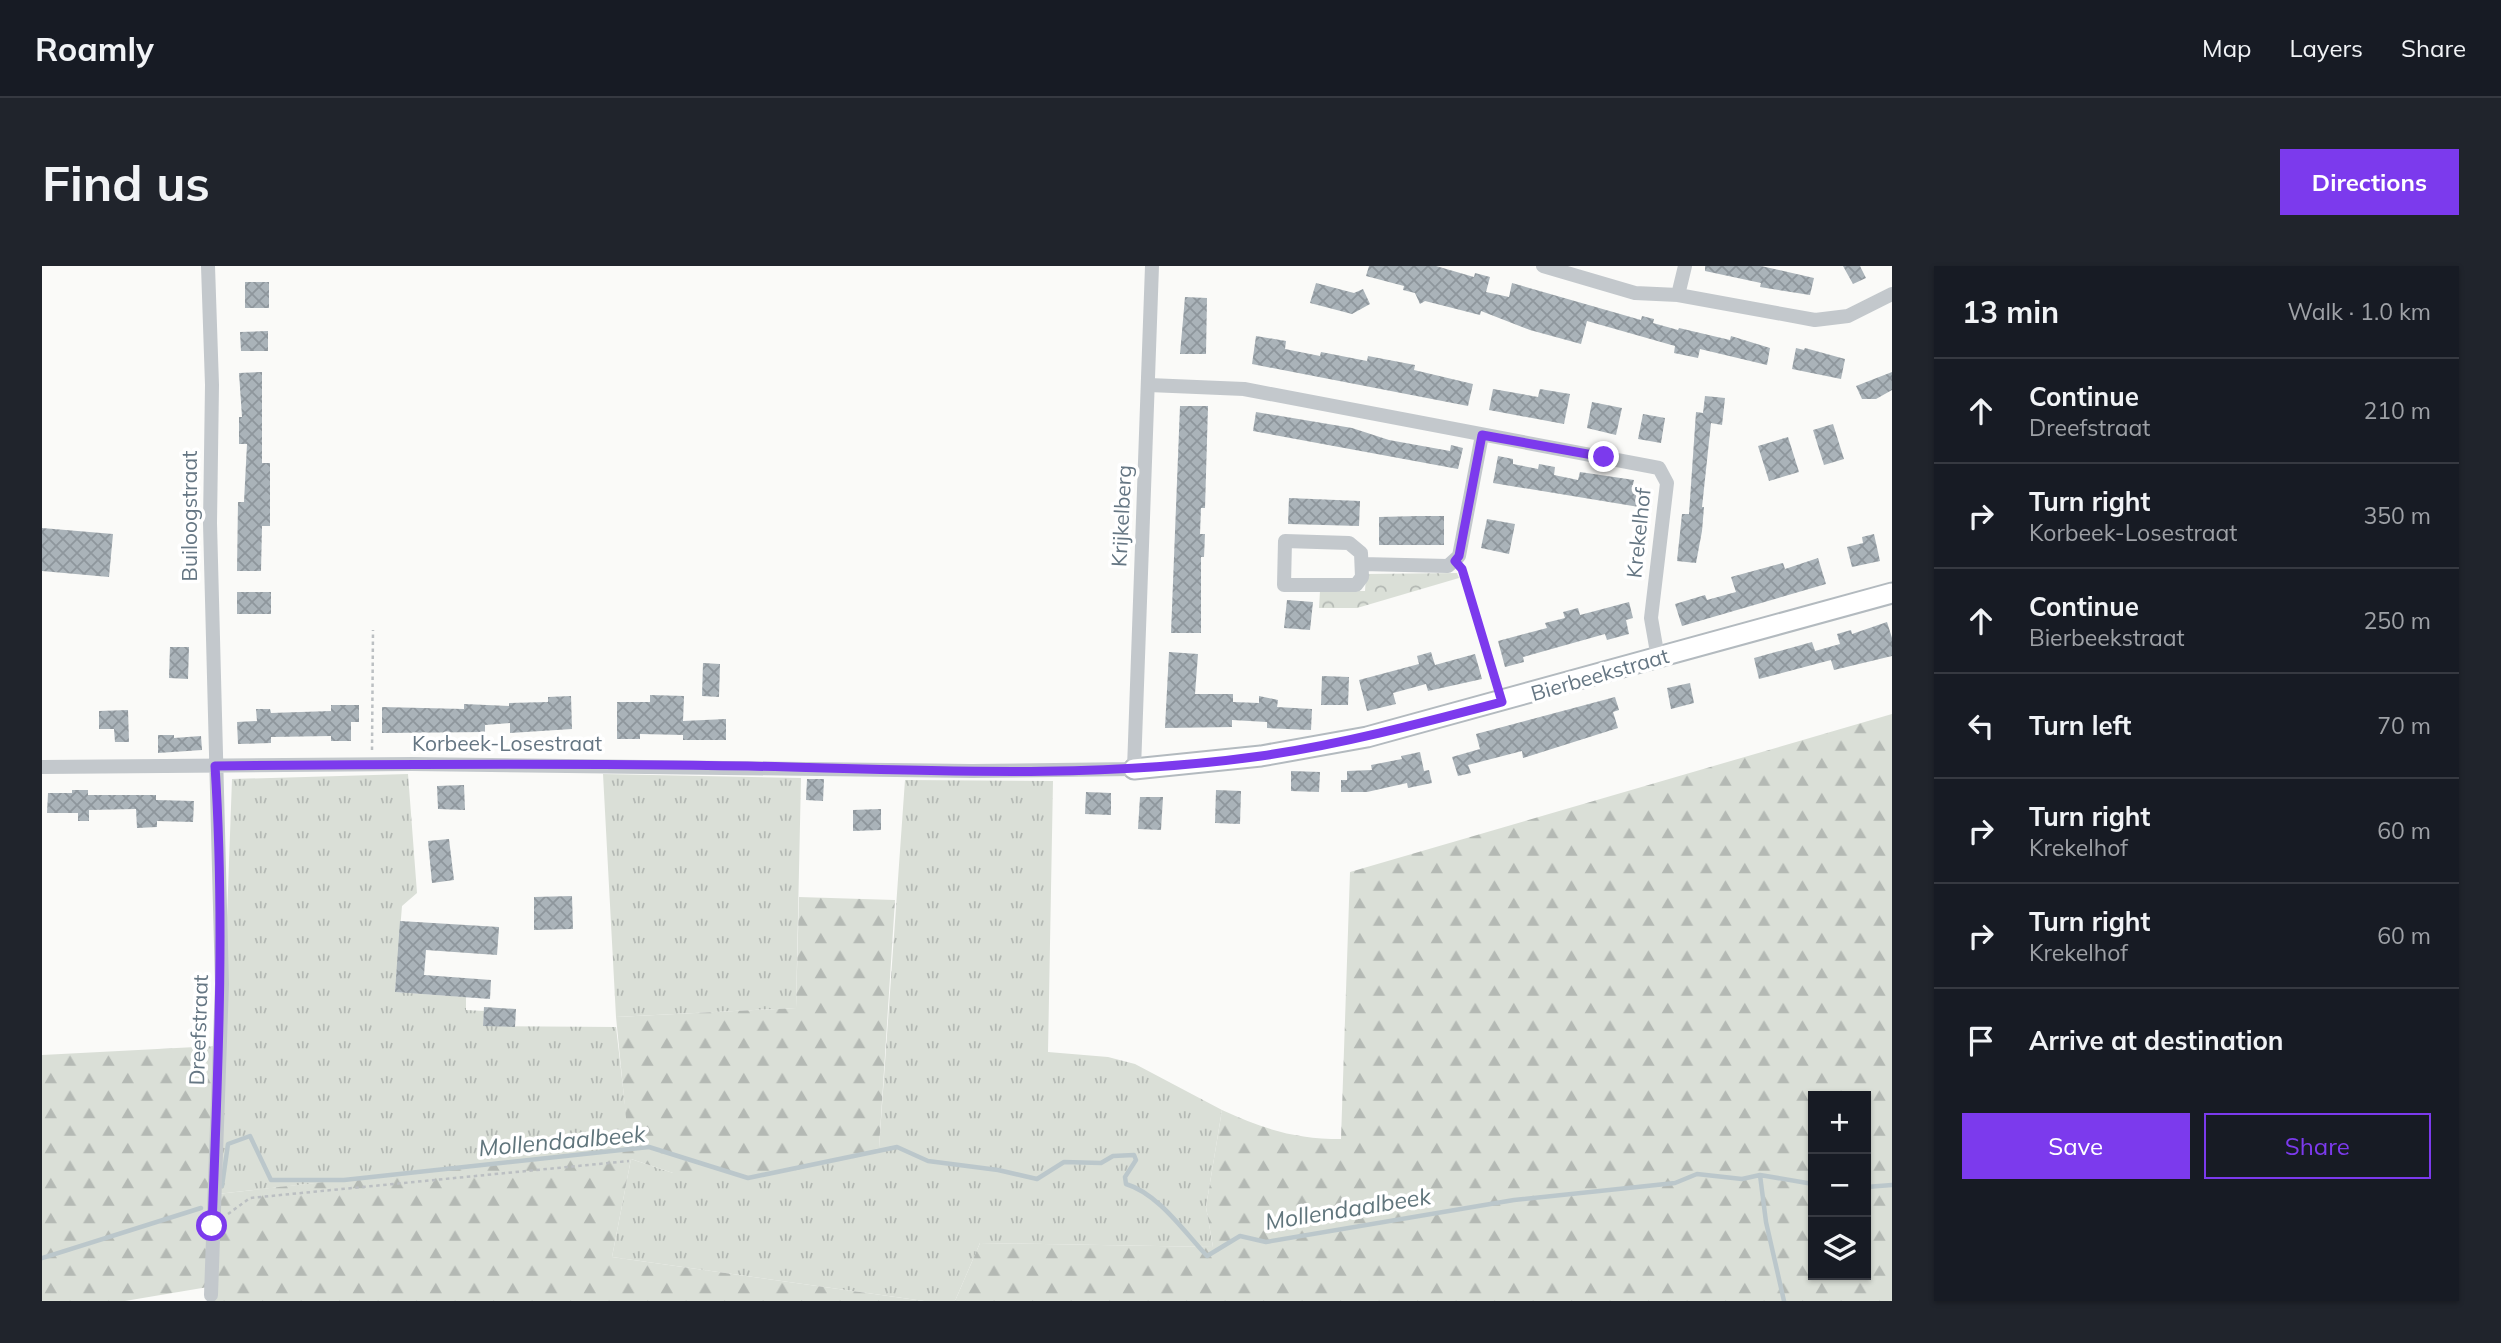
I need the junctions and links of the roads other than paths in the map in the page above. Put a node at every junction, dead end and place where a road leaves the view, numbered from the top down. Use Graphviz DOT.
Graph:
graph roads {
  1 [pos="208,266"];
  2 [pos="1152,266"];
  3 [pos="1543,266"];
  4 [pos="1685,266"];
  5 [pos="1892,294"];
  6 [pos="1678,295"];
  7 [pos="1149,385"];
  8 [pos="1482,435"];
  9 [pos="1363,564"];
  10 [pos="1892,593"];
  11 [pos="1658,658"];
  12 [pos="215,766"];
  13 [pos="42,767"];
  14 [pos="1134,769"];
  15 [pos="972,771"];
  16 [pos="211,1295"];
  1 -- 12 [label="street, Builoogstraat"];
  2 -- 7 [label="street, Krijkelberg"];
  3 -- 6 [label="street"];
  4 -- 6 [label="street"];
  5 -- 6 [label="street"];
  7 -- 8 [label="street, Krekelhof"];
  7 -- 14 [label="street, Krijkelberg"];
  8 -- 9 [label="street"];
  8 -- 11 [label="street, Krekelhof"];
  9 -- 9 [label="street"];
  10 -- 11 [label="street, Bierbeekstraat"];
  11 -- 14 [label="street, Bierbeekstraat"];
  12 -- 13 [label="street, Korbeek-Losestraat"];
  12 -- 15 [label="street, Korbeek-Losestraat"];
  12 -- 16 [label="street, Dreefstraat"];
  14 -- 15 [label="street, Bierbeekstraat"];
}
